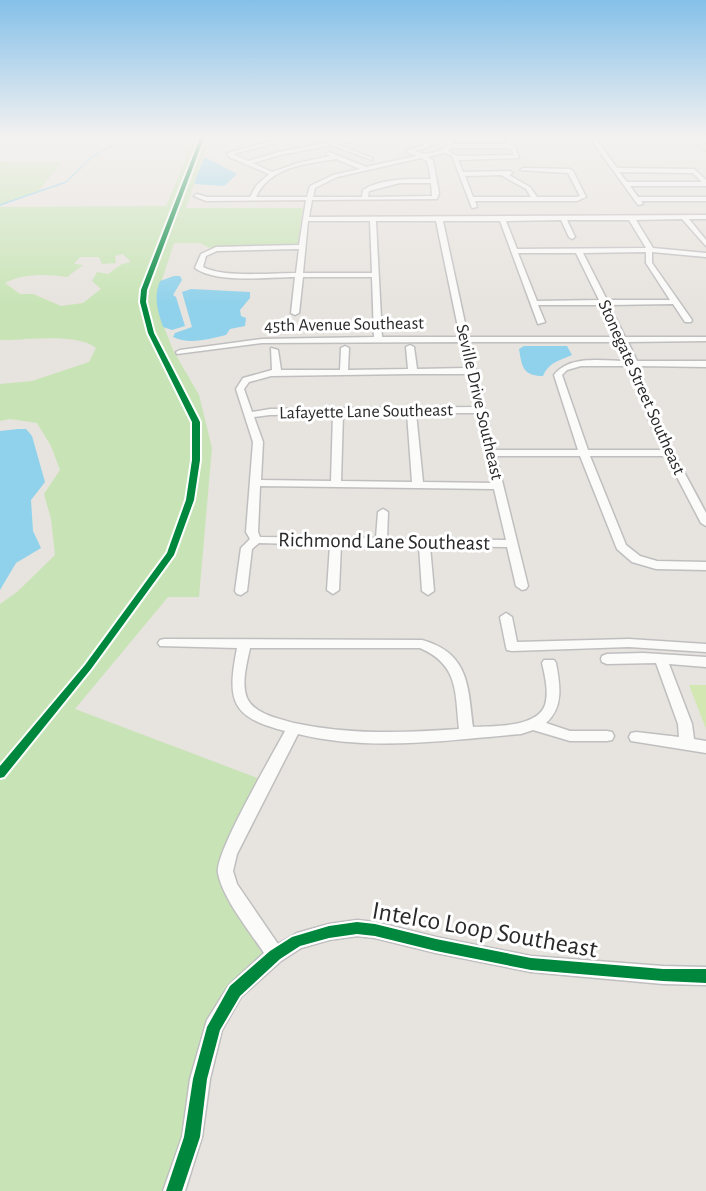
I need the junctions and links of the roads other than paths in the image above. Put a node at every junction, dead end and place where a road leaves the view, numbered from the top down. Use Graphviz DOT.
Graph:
graph roads {
  1 [pos="256,194"];
  2 [pos="310,194"];
  3 [pos="366,194"];
  4 [pos="436,194"];
  5 [pos="470,194"];
  6 [pos="532,194"];
  7 [pos="582,194"];
  8 [pos="633,194"];
  9 [pos="197,196"];
  10 [pos="254,198"];
  11 [pos="365,198"];
  12 [pos="309,199"];
  13 [pos="472,199"];
  14 [pos="536,199"];
  15 [pos="706,200"];
  16 [pos="564,216"];
  17 [pos="630,216"];
  18 [pos="684,217"];
  19 [pos="706,217"];
  20 [pos="306,219"];
  21 [pos="373,219"];
  22 [pos="439,219"];
  23 [pos="478,219"];
  24 [pos="502,219"];
  25 [pos="572,237"];
  26 [pos="706,244"];
  27 [pos="302,247"];
  28 [pos="650,250"];
  29 [pos="514,251"];
  30 [pos="579,251"];
  31 [pos="705,256"];
  32 [pos="299,275"];
  33 [pos="375,275"];
  34 [pos="676,302"];
  35 [pos="534,303"];
  36 [pos="603,303"];
  37 [pos="295,313"];
  38 [pos="687,320"];
  39 [pos="541,322"];
  40 [pos="378,339"];
  41 [pos="621,339"];
  42 [pos="706,339"];
  43 [pos="465,340"];
  44 [pos="410,347"];
  45 [pos="345,348"];
  46 [pos="274,350"];
  47 [pos="180,352"];
  48 [pos="634,363"];
  49 [pos="705,366"];
  50 [pos="474,371"];
  51 [pos="413,372"];
  52 [pos="277,373"];
  53 [pos="344,373"];
  54 [pos="411,410"];
  55 [pos="482,410"];
  56 [pos="338,412"];
  57 [pos="250,415"];
  58 [pos="492,453"];
  59 [pos="584,453"];
  60 [pos="669,453"];
  61 [pos="257,483"];
  62 [pos="336,484"];
  63 [pos="418,486"];
  64 [pos="499,486"];
  65 [pos="383,512"];
  66 [pos="706,523"];
  67 [pos="256,540"];
  68 [pos="336,540"];
  69 [pos="381,541"];
  70 [pos="424,542"];
  71 [pos="512,544"];
  72 [pos="706,566"];
  73 [pos="522,586"];
  74 [pos="333,590"];
  75 [pos="241,591"];
  76 [pos="428,591"];
  77 [pos="506,617"];
  78 [pos="164,643"];
  79 [pos="244,643"];
  80 [pos="639,644"];
  81 [pos="706,648"];
  82 [pos="643,658"];
  83 [pos="607,659"];
  84 [pos="661,659"];
  85 [pos="549,663"];
  86 [pos="706,663"];
  87 [pos="533,725"];
  88 [pos="294,729"];
  89 [pos="466,732"];
  90 [pos="607,736"];
  91 [pos="636,737"];
  92 [pos="687,744"];
  93 [pos="706,747"];
  94 [pos="274,955"];
  95 [pos="706,976"];
  96 [pos="174,1191"];
  1 -- 10 [label="street"];
  2 -- 12 [label="street"];
  3 -- 11 [label="street"];
  4 -- 11 [label="street"];
  5 -- 13 [label="street"];
  6 -- 14 [label="street"];
  7 -- 14 [label="street"];
  8 -- 15 [label="street"];
  9 -- 10 [label="street"];
  10 -- 12 [label="street"];
  11 -- 12 [label="street"];
  12 -- 20 [label="street"];
  13 -- 14 [label="street"];
  13 -- 23 [label="street"];
  16 -- 17 [label="street"];
  16 -- 24 [label="street"];
  16 -- 25 [label="street"];
  17 -- 18 [label="street"];
  17 -- 28 [label="street"];
  18 -- 19 [label="street"];
  18 -- 26 [label="street"];
  20 -- 21 [label="street"];
  20 -- 27 [label="street"];
  21 -- 22 [label="street"];
  21 -- 33 [label="street"];
  22 -- 23 [label="street"];
  22 -- 43 [label="street, Seville Drive Southeast"];
  23 -- 24 [label="street"];
  24 -- 29 [label="street"];
  27 -- 32 [label="street"];
  27 -- 32 [label="street"];
  28 -- 30 [label="street"];
  28 -- 31 [label="street"];
  28 -- 34 [label="street"];
  29 -- 30 [label="street"];
  29 -- 35 [label="street"];
  30 -- 36 [label="street, Stonegate Street Southeast"];
  32 -- 33 [label="street"];
  32 -- 37 [label="street"];
  33 -- 40 [label="street"];
  34 -- 36 [label="street"];
  34 -- 38 [label="street"];
  35 -- 36 [label="street"];
  35 -- 39 [label="street"];
  36 -- 41 [label="street, Stonegate Street Southeast"];
  40 -- 43 [label="street, 45th Avenue Southeast"];
  40 -- 47 [label="street, 45th Avenue Southeast"];
  41 -- 42 [label="street, 45th Avenue Southeast"];
  41 -- 43 [label="street, 45th Avenue Southeast"];
  41 -- 48 [label="street, Stonegate Street Southeast"];
  43 -- 50 [label="street, Seville Drive Southeast"];
  44 -- 51 [label="street"];
  45 -- 53 [label="street"];
  46 -- 52 [label="street"];
  48 -- 49 [label="street"];
  48 -- 59 [label="street"];
  48 -- 60 [label="street, Stonegate Street Southeast"];
  50 -- 51 [label="street"];
  50 -- 55 [label="street, Seville Drive Southeast"];
  51 -- 53 [label="street"];
  52 -- 53 [label="street"];
  52 -- 57 [label="street"];
  54 -- 55 [label="street, Lafayette Lane Southeast"];
  54 -- 56 [label="street, Lafayette Lane Southeast"];
  54 -- 63 [label="street"];
  55 -- 58 [label="street, Seville Drive Southeast"];
  56 -- 57 [label="street, Lafayette Lane Southeast"];
  56 -- 62 [label="street"];
  57 -- 61 [label="street"];
  58 -- 59 [label="street"];
  58 -- 64 [label="street, Seville Drive Southeast"];
  59 -- 60 [label="street"];
  59 -- 72 [label="street"];
  60 -- 66 [label="street, Stonegate Street Southeast"];
  61 -- 62 [label="street"];
  61 -- 67 [label="street"];
  62 -- 63 [label="street"];
  63 -- 64 [label="street"];
  64 -- 71 [label="street, Seville Drive Southeast"];
  65 -- 69 [label="street"];
  67 -- 68 [label="street, Richmond Lane Southeast"];
  67 -- 75 [label="street"];
  68 -- 69 [label="street, Richmond Lane Southeast"];
  68 -- 74 [label="street"];
  69 -- 70 [label="street, Richmond Lane Southeast"];
  70 -- 71 [label="street, Richmond Lane Southeast"];
  70 -- 76 [label="street"];
  71 -- 73 [label="street, Seville Drive Southeast"];
  77 -- 80 [label="street"];
  78 -- 79 [label="street"];
  79 -- 88 [label="street"];
  79 -- 89 [label="street"];
  80 -- 81 [label="street"];
  80 -- 82 [label="street"];
  82 -- 83 [label="street"];
  82 -- 84 [label="street"];
  84 -- 86 [label="street"];
  84 -- 92 [label="street"];
  85 -- 87 [label="street"];
  87 -- 89 [label="street"];
  87 -- 90 [label="street"];
  88 -- 89 [label="street"];
  88 -- 94 [label="street"];
  91 -- 92 [label="street"];
  92 -- 93 [label="street"];
  94 -- 95 [label="street, Intelco Loop Southeast"];
  94 -- 96 [label="street, Intelco Loop Southeast"];
}
